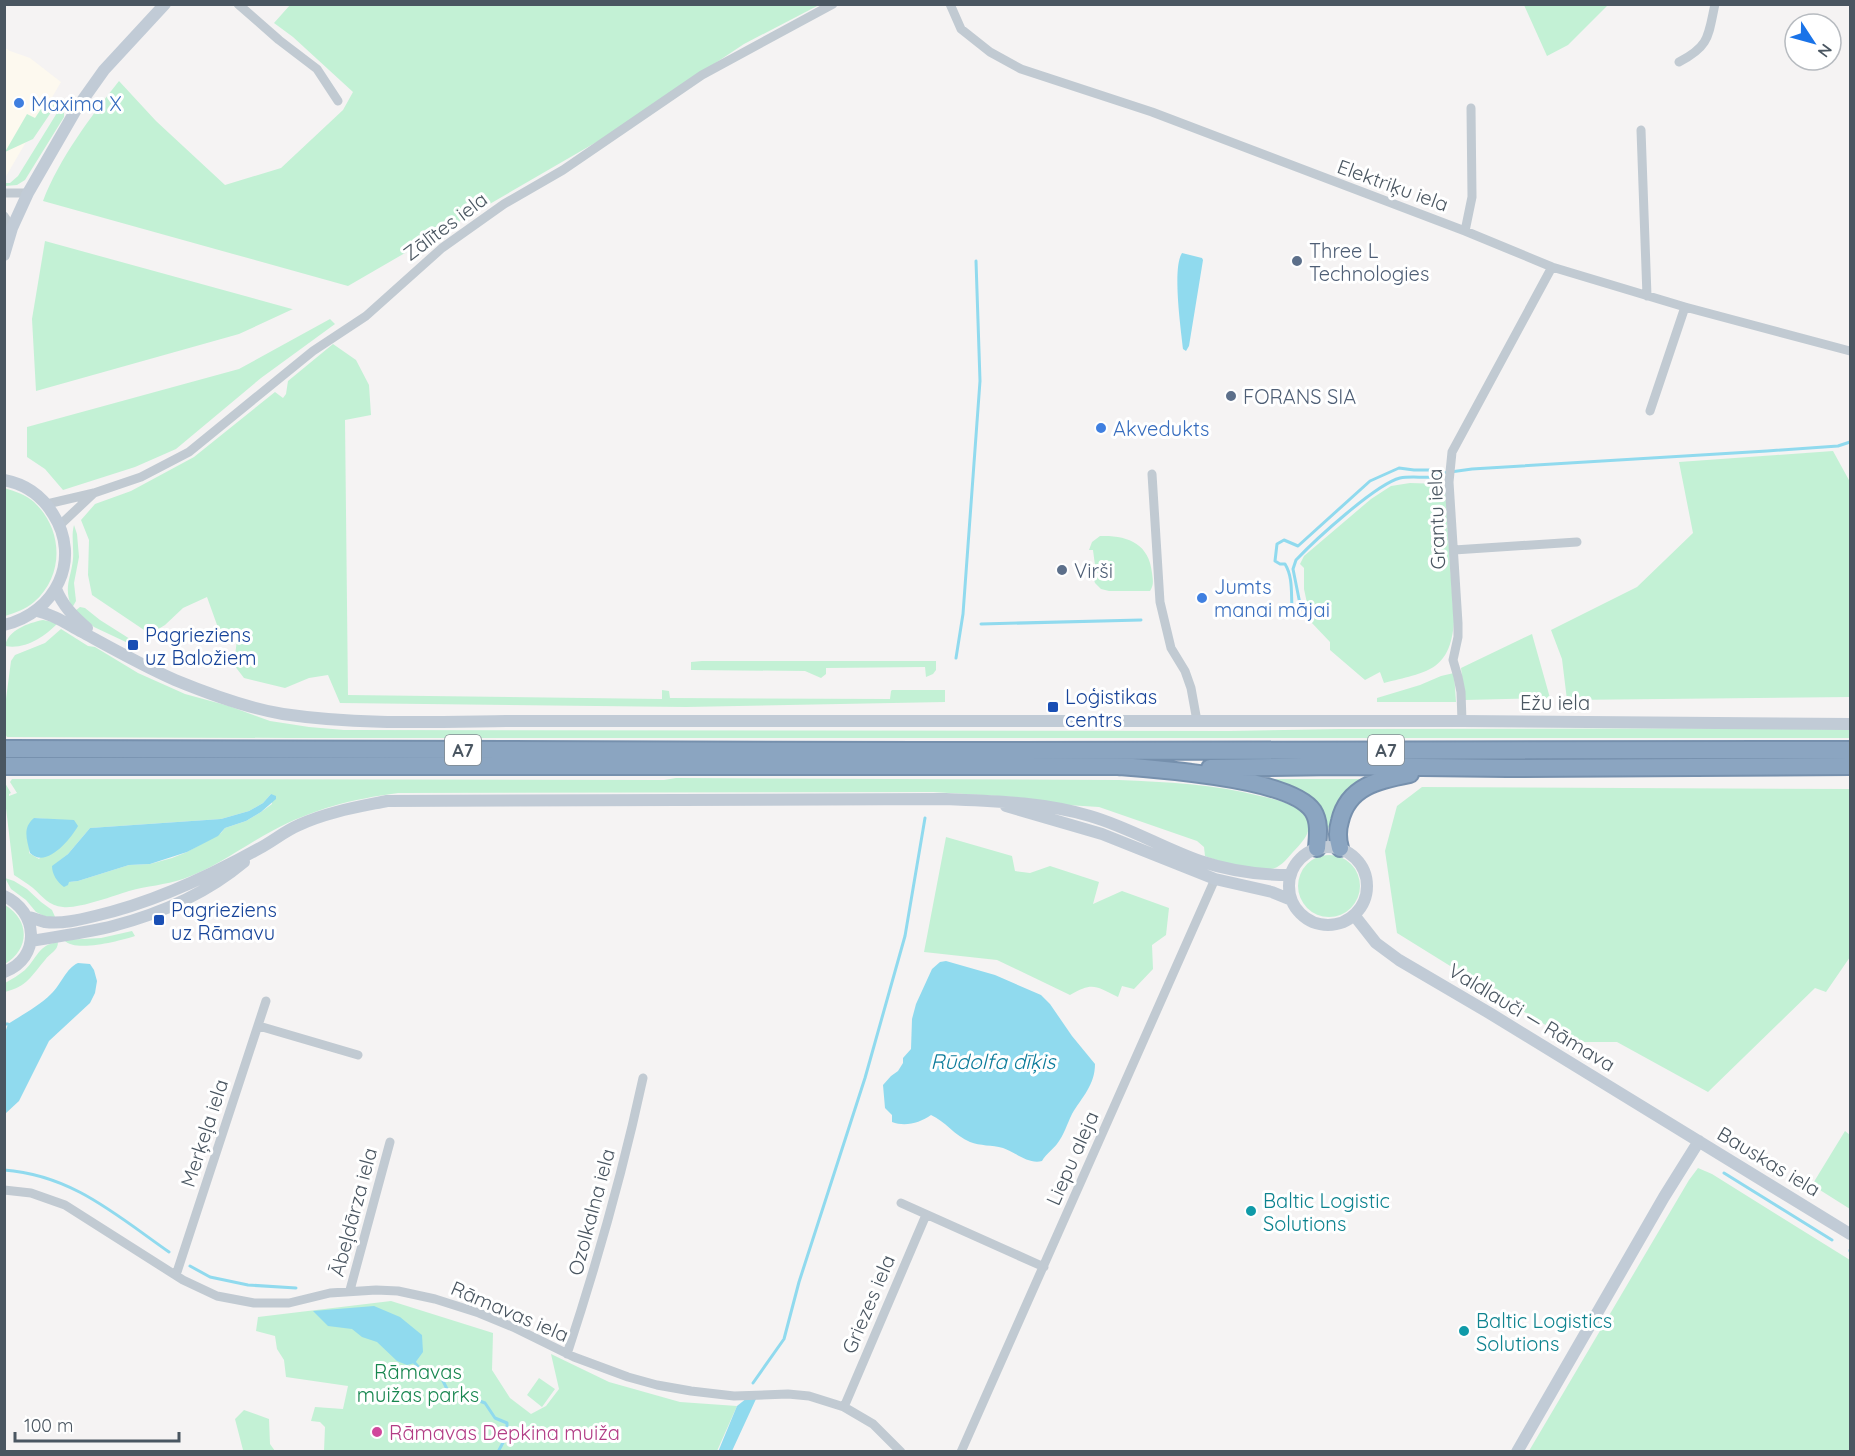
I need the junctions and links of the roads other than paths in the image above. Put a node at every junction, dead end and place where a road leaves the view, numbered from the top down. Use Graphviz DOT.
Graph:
graph roads {
  1 [pos="165,4"];
  2 [pos="238,4"];
  3 [pos="833,4"];
  4 [pos="950,4"];
  5 [pos="1715,4"];
  6 [pos="1679,62"];
  7 [pos="339,101"];
  8 [pos="1471,108"];
  9 [pos="1641,130"];
  10 [pos="4,193"];
  11 [pos="28,193"];
  12 [pos="4,216"];
  13 [pos="12,228"];
  14 [pos="1464,231"];
  15 [pos="4,255"];
  16 [pos="1552,267"];
  17 [pos="1647,296"];
  18 [pos="1686,308"];
  19 [pos="1851,351"];
  20 [pos="1650,411"];
  21 [pos="1152,474"];
  22 [pos="4,480"];
  23 [pos="94,493"];
  24 [pos="47,504"];
  25 [pos="60,525"];
  26 [pos="1577,542"];
  27 [pos="1454,550"];
  28 [pos="56,589"];
  29 [pos="37,612"];
  30 [pos="5,627"];
  31 [pos="96,638"];
  32 [pos="1197,721"];
  33 [pos="1462,721"];
  34 [pos="1851,724"];
  35 [pos="4,749"];
  36 [pos="1851,750"];
  37 [pos="4,766"];
  38 [pos="1851,766"];
  39 [pos="1450,767"];
  40 [pos="1161,769"];
  41 [pos="994,802"];
  42 [pos="261,848"];
  43 [pos="1317,848"];
  44 [pos="1341,848"];
  45 [pos="1289,875"];
  46 [pos="1215,879"];
  47 [pos="4,896"];
  48 [pos="1289,899"];
  49 [pos="1354,915"];
  50 [pos="28,917"];
  51 [pos="31,941"];
  52 [pos="4,972"];
  53 [pos="266,1001"];
  54 [pos="259,1026"];
  55 [pos="358,1055"];
  56 [pos="643,1078"];
  57 [pos="1699,1141"];
  58 [pos="390,1142"];
  59 [pos="4,1190"];
  60 [pos="901,1203"];
  61 [pos="926,1215"];
  62 [pos="1851,1234"];
  63 [pos="1044,1267"];
  64 [pos="176,1275"];
  65 [pos="350,1290"];
  66 [pos="567,1354"];
  67 [pos="844,1407"];
  68 [pos="901,1452"];
  69 [pos="961,1452"];
  70 [pos="1517,1452"];
  1 -- 11 [label="main road"];
  2 -- 7 [label="street"];
  3 -- 23 [label="street, Zālītes iela"];
  4 -- 14 [label="street, Elektriķu iela"];
  5 -- 6 [label="street"];
  8 -- 14 [label="street"];
  9 -- 17 [label="street"];
  10 -- 11 [label="street"];
  11 -- 13 [label="main road"];
  12 -- 13 [label="street"];
  13 -- 15 [label="main road"];
  14 -- 16 [label="street, Elektriķu iela"];
  16 -- 17 [label="street, Elektriķu iela"];
  16 -- 27 [label="street, Grantu iela"];
  17 -- 18 [label="street, Elektriķu iela"];
  18 -- 19 [label="street, Elektriķu iela"];
  18 -- 20 [label="street"];
  21 -- 32 [label="street"];
  22 -- 24 [label="main road"];
  23 -- 24 [label="street, Zālītes iela"];
  23 -- 25 [label="street, Zālītes iela"];
  24 -- 25 [label="main road"];
  25 -- 28 [label="main road"];
  26 -- 27 [label="street"];
  27 -- 33 [label="street, Grantu iela"];
  28 -- 29 [label="main road"];
  28 -- 31 [label="main road"];
  29 -- 30 [label="main road"];
  29 -- 31 [label="main road"];
  31 -- 32 [label="main road, Ežu iela"];
  32 -- 33 [label="main road, Ežu iela"];
  33 -- 34 [label="main road, Ežu iela"];
  35 -- 36 [label="highway, A7"];
  37 -- 40 [label="highway, A7"];
  38 -- 39 [label="highway, A7"];
  39 -- 40 [label="highway, A7"];
  39 -- 44 [label="highway"];
  40 -- 43 [label="highway"];
  41 -- 42 [label="main road"];
  41 -- 45 [label="main road"];
  41 -- 46 [label="main road"];
  42 -- 50 [label="main road"];
  42 -- 51 [label="main road"];
  43 -- 44 [label="main road"];
  43 -- 45 [label="main road"];
  44 -- 49 [label="main road"];
  45 -- 48 [label="main road"];
  46 -- 48 [label="main road"];
  46 -- 63 [label="street, Liepu aleja"];
  47 -- 50 [label="main road"];
  48 -- 49 [label="main road"];
  49 -- 57 [label="main road, Valdlauči — Rāmava"];
  50 -- 51 [label="main road"];
  51 -- 52 [label="main road"];
  53 -- 54 [label="street, Merķeļa iela"];
  54 -- 55 [label="street"];
  54 -- 64 [label="street, Merķeļa iela"];
  56 -- 66 [label="street, Ozolkalna iela"];
  57 -- 62 [label="main road, Bauskas iela"];
  57 -- 70 [label="main road"];
  58 -- 65 [label="street, Ābeļdārza iela"];
  59 -- 64 [label="street, Rāmavas iela"];
  60 -- 61 [label="street"];
  61 -- 63 [label="street"];
  61 -- 67 [label="street, Griezes iela"];
  63 -- 69 [label="street, Liepu aleja"];
  64 -- 65 [label="street, Rāmavas iela"];
  65 -- 66 [label="street, Rāmavas iela"];
  66 -- 67 [label="street, Rāmavas iela"];
  67 -- 68 [label="street, Rāmavas iela"];
}
